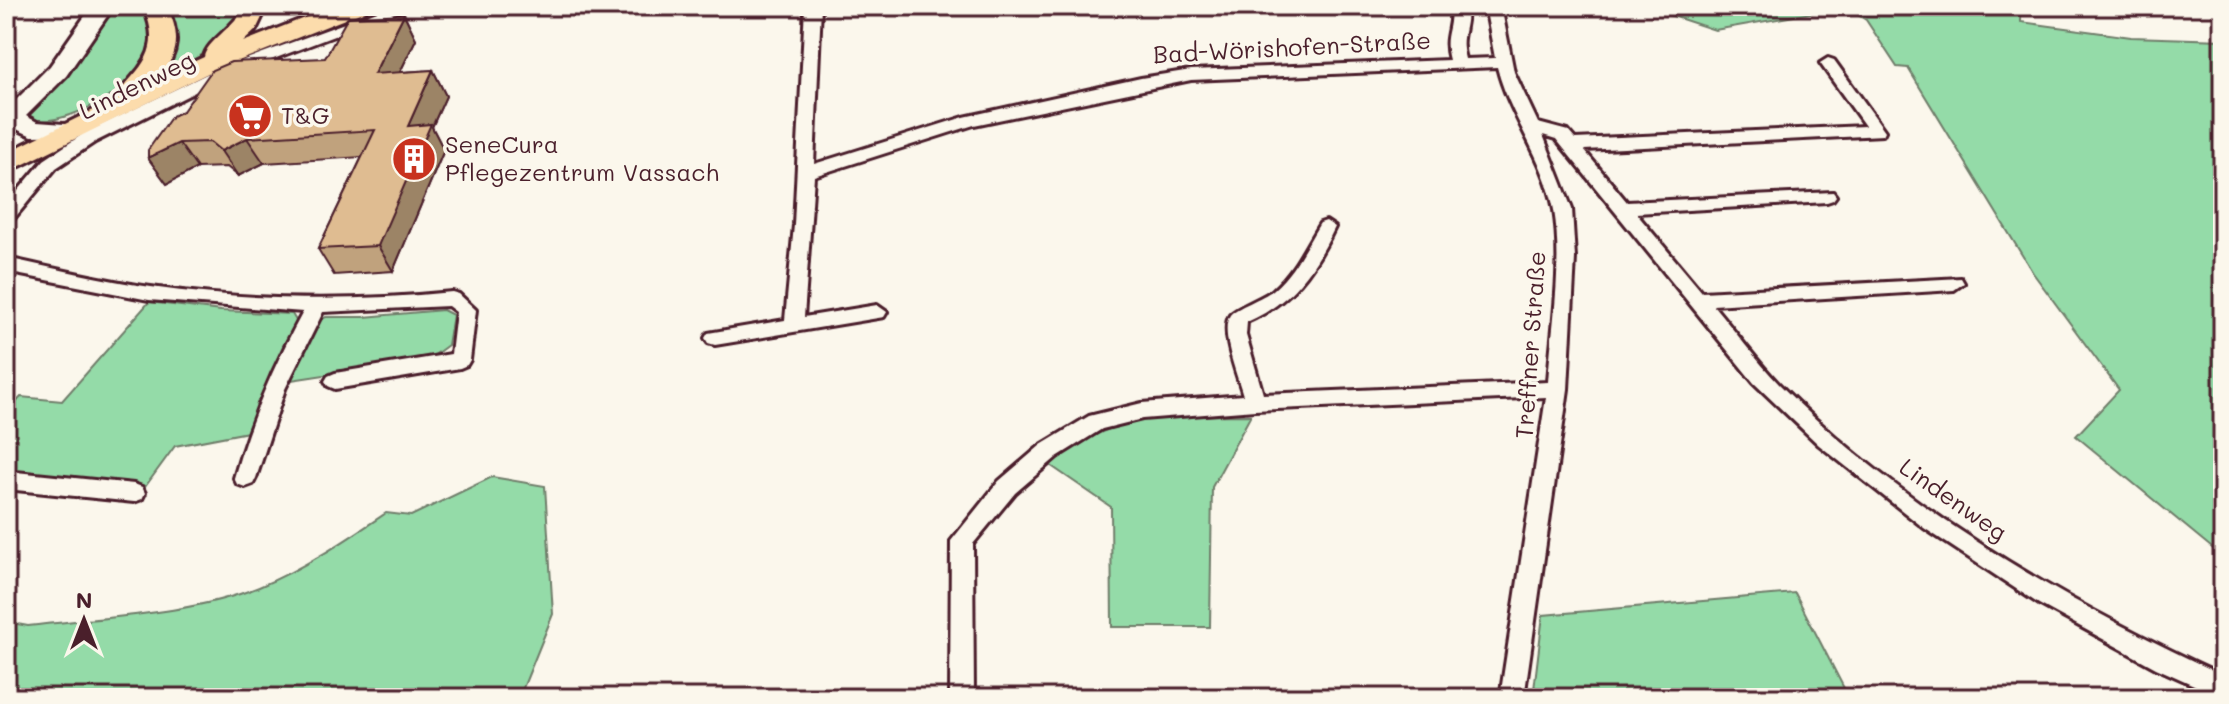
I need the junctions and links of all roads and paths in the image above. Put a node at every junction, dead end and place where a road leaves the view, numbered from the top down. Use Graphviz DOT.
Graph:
graph roads {
  1 [pos="103,6"];
  2 [pos="155,6"];
  3 [pos="251,6"];
  4 [pos="357,6"];
  5 [pos="405,6"];
  6 [pos="813,6"];
  7 [pos="1458,6"];
  8 [pos="1493,6"];
  9 [pos="1503,62"];
  10 [pos="1828,63"];
  11 [pos="1458,64"];
  12 [pos="199,68"];
  13 [pos="124,104"];
  14 [pos="9,121"];
  15 [pos="1532,127"];
  16 [pos="70,130"];
  17 [pos="1571,145"];
  18 [pos="6,164"];
  19 [pos="804,173"];
  20 [pos="1827,196"];
  21 [pos="1622,208"];
  22 [pos="6,217"];
  23 [pos="1326,227"];
  24 [pos="6,265"];
  25 [pos="1954,283"];
  26 [pos="1697,299"];
  27 [pos="317,305"];
  28 [pos="877,312"];
  29 [pos="794,324"];
  30 [pos="715,338"];
  31 [pos="335,381"];
  32 [pos="1558,389"];
  33 [pos="1255,402"];
  34 [pos="245,478"];
  35 [pos="6,480"];
  36 [pos="134,493"];
  37 [pos="2223,687"];
  38 [pos="962,698"];
  39 [pos="1512,698"];
  1 -- 14 [label="main road"];
  2 -- 13 [label="main road"];
  3 -- 12 [label="main road"];
  4 -- 12 [label="main road"];
  5 -- 22 [label="street, Lindenweg"];
  6 -- 19 [label="street"];
  7 -- 11 [label="street"];
  8 -- 9 [label="street, Treffner Straße"];
  9 -- 11 [label="street"];
  9 -- 15 [label="street, Treffner Straße"];
  10 -- 17 [label="street, Lindenweg"];
  11 -- 19 [label="street, Bad-Wörishofen-Straße"];
  12 -- 13 [label="main road"];
  13 -- 16 [label="main road"];
  14 -- 16 [label="main road"];
  15 -- 17 [label="street, Lindenweg"];
  15 -- 32 [label="street, Treffner Straße"];
  16 -- 18 [label="main road"];
  17 -- 21 [label="street, Lindenweg"];
  19 -- 29 [label="street"];
  20 -- 21 [label="street"];
  21 -- 26 [label="street, Lindenweg"];
  23 -- 33 [label="street"];
  24 -- 27 [label="street"];
  25 -- 26 [label="street"];
  26 -- 37 [label="street, Lindenweg"];
  27 -- 31 [label="street"];
  27 -- 34 [label="street"];
  28 -- 29 [label="street"];
  29 -- 30 [label="street"];
  32 -- 33 [label="street"];
  32 -- 39 [label="street, Treffner Straße"];
  33 -- 38 [label="street"];
  35 -- 36 [label="street"];
}
